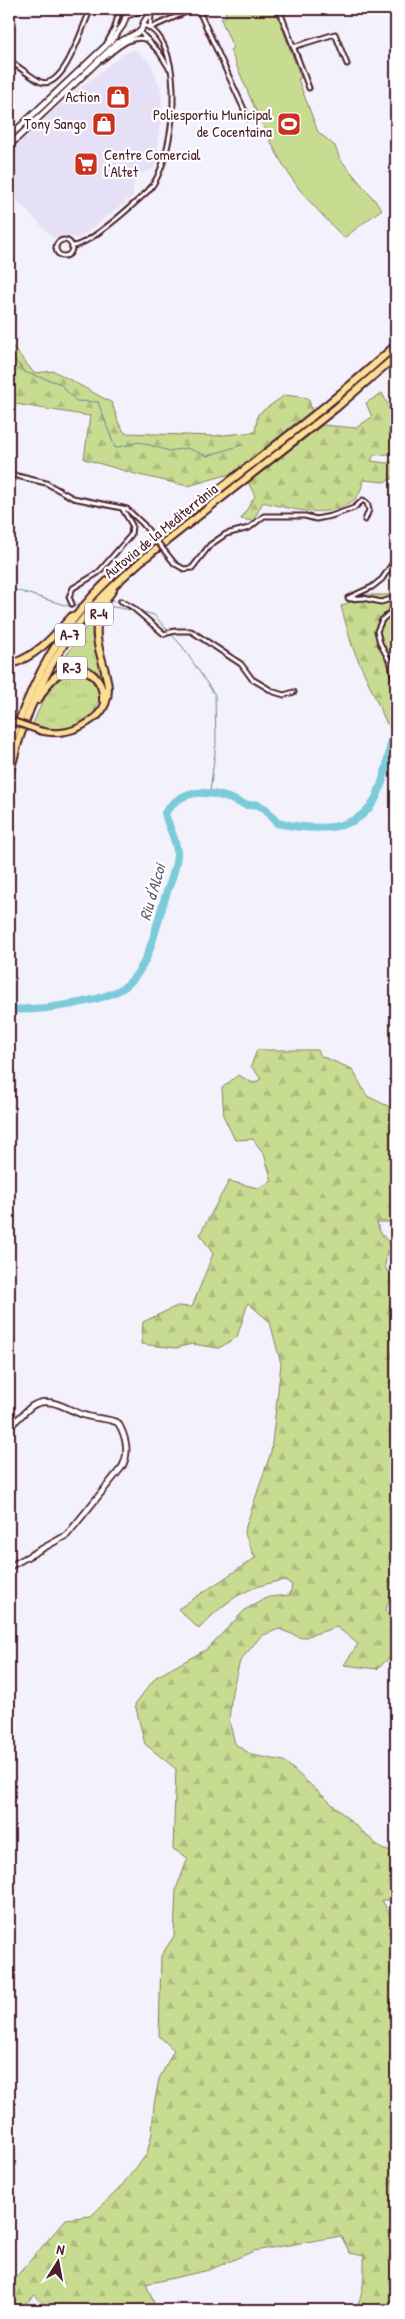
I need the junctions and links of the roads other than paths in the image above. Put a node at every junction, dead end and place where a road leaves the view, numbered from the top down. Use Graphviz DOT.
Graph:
graph roads {
  1 [pos="91,9"];
  2 [pos="120,9"];
  3 [pos="145,9"];
  4 [pos="153,9"];
  5 [pos="193,9"];
  6 [pos="198,9"];
  7 [pos="279,9"];
  8 [pos="127,12"];
  9 [pos="136,13"];
  10 [pos="144,23"];
  11 [pos="123,25"];
  12 [pos="150,28"];
  13 [pos="140,32"];
  14 [pos="133,34"];
  15 [pos="148,40"];
  16 [pos="104,47"];
  17 [pos="294,47"];
  18 [pos="9,61"];
  19 [pos="347,64"];
  20 [pos="170,70"];
  21 [pos="88,71"];
  22 [pos="309,88"];
  23 [pos="248,118"];
  24 [pos="9,137"];
  25 [pos="9,146"];
  26 [pos="73,246"];
  27 [pos="396,345"];
  28 [pos="396,356"];
  29 [pos="9,474"];
  30 [pos="122,508"];
  31 [pos="365,520"];
  32 [pos="396,558"];
  33 [pos="132,569"];
  34 [pos="121,601"];
  35 [pos="396,602"];
  36 [pos="72,604"];
  37 [pos="84,606"];
  38 [pos="396,607"];
  39 [pos="9,665"];
  40 [pos="294,692"];
  41 [pos="396,692"];
  42 [pos="28,715"];
  43 [pos="98,715"];
  44 [pos="9,720"];
  45 [pos="9,749"];
  46 [pos="9,778"];
  47 [pos="9,1427"];
  48 [pos="9,1568"];
  1 -- 18 [label="street"];
  2 -- 16 [label="street"];
  3 -- 9 [label="main road"];
  4 -- 10 [label="main road"];
  4 -- 12 [label="street"];
  5 -- 12 [label="street"];
  6 -- 23 [label="street"];
  7 -- 17 [label="street"];
  8 -- 9 [label="main road"];
  8 -- 11 [label="main road"];
  9 -- 10 [label="main road"];
  10 -- 12 [label="street"];
  10 -- 13 [label="main road"];
  11 -- 14 [label="main road"];
  11 -- 16 [label="main road"];
  12 -- 20 [label="street"];
  13 -- 14 [label="main road"];
  13 -- 15 [label="street"];
  14 -- 21 [label="main road"];
  15 -- 20 [label="street"];
  15 -- 21 [label="street"];
  16 -- 24 [label="main road"];
  17 -- 19 [label="street"];
  17 -- 22 [label="street"];
  20 -- 26 [label="street"];
  21 -- 25 [label="main road"];
  26 -- 26 [label="street"];
  27 -- 37 [label="highway, Autovia de la Mediterrània / A-7"];
  28 -- 33 [label="highway, Autovia de la Mediterrània / A-7"];
  29 -- 30 [label="street"];
  30 -- 31 [label="street, bridge"];
  30 -- 36 [label="street"];
  32 -- 35 [label="street"];
  33 -- 42 [label="highway, Autovia de la Mediterrània / A-7"];
  33 -- 43 [label="highway, R-4"];
  34 -- 40 [label="street"];
  37 -- 39 [label="highway"];
  37 -- 45 [label="highway, Autovia de la Mediterrània / A-7"];
  38 -- 41 [label="street"];
  42 -- 43 [label="highway, R-3"];
  42 -- 46 [label="highway, Autovia de la Mediterrània / A-7"];
  43 -- 44 [label="main road, bridge"];
  47 -- 48 [label="main road"];
}
